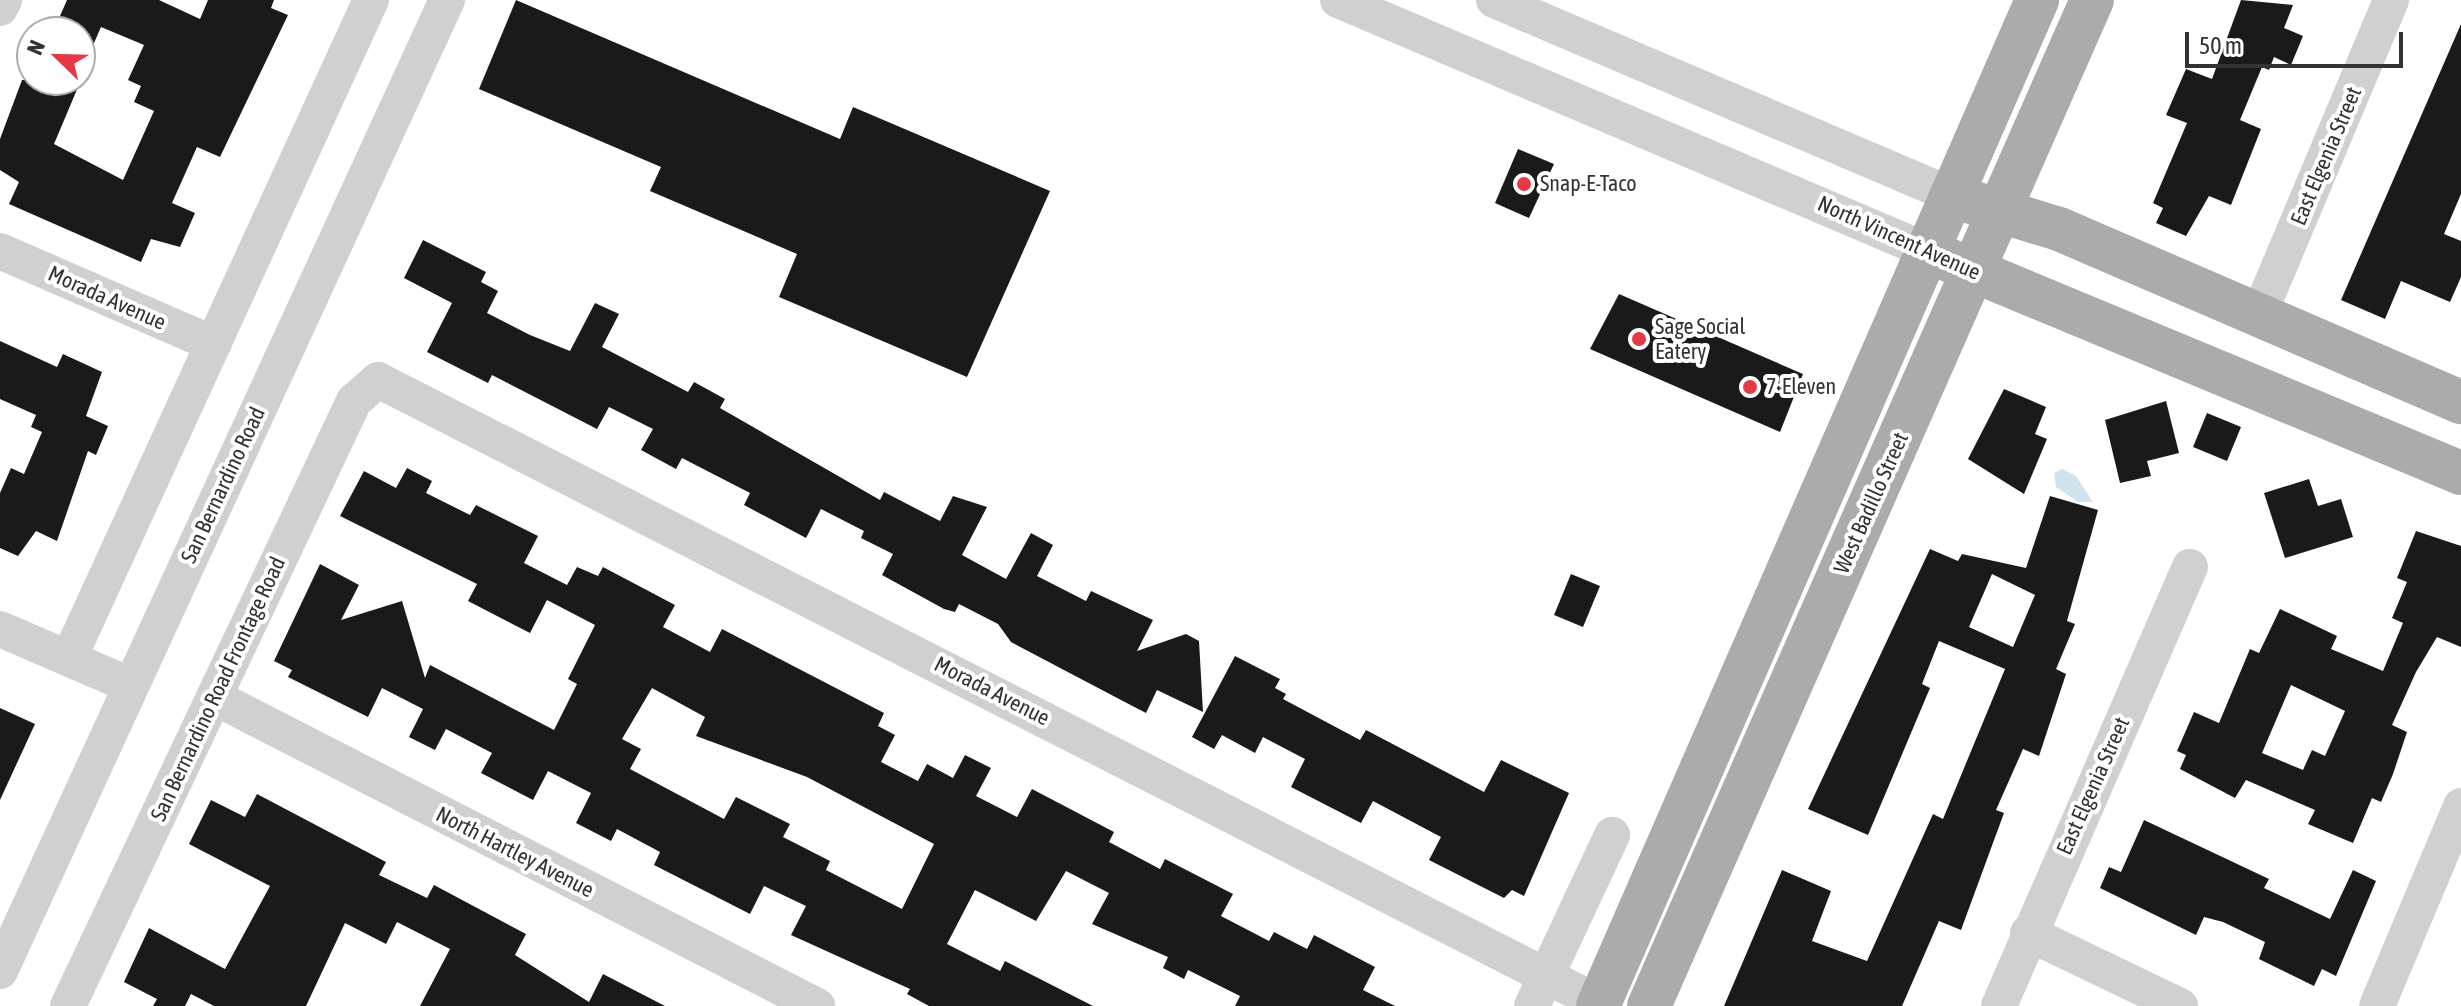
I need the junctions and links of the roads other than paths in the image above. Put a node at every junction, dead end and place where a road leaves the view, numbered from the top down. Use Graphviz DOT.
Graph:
graph roads {
  1 [pos="4,0"];
  2 [pos="371,0"];
  3 [pos="447,0"];
  4 [pos="1338,0"];
  5 [pos="1494,0"];
  6 [pos="2037,0"];
  7 [pos="2092,0"];
  8 [pos="2391,0"];
  9 [pos="0,8"];
  10 [pos="1954,196"];
  11 [pos="2000,211"];
  12 [pos="0,251"];
  13 [pos="1928,251"];
  14 [pos="1973,271"];
  15 [pos="2260,312"];
  16 [pos="214,344"];
  17 [pos="378,380"];
  18 [pos="2461,402"];
  19 [pos="2461,473"];
  20 [pos="2190,567"];
  21 [pos="0,629"];
  22 [pos="69,658"];
  23 [pos="130,685"];
  24 [pos="214,697"];
  25 [pos="2456,818"];
  26 [pos="1612,835"];
  27 [pos="2028,933"];
  28 [pos="0,971"];
  29 [pos="1538,991"];
  30 [pos="1601,1005"];
  31 [pos="68,1006"];
  32 [pos="817,1006"];
  33 [pos="1649,1006"];
  34 [pos="1999,1006"];
  35 [pos="2180,1006"];
  36 [pos="2377,1006"];
  1 -- 9 [label="street"];
  2 -- 16 [label="street"];
  3 -- 23 [label="street, San Bernardino Road"];
  4 -- 13 [label="street, North Vincent Avenue"];
  5 -- 10 [label="street"];
  6 -- 10 [label="main road"];
  7 -- 11 [label="main road, West Badillo Street"];
  8 -- 15 [label="street, East Elgenia Street"];
  10 -- 11 [label="main road"];
  10 -- 13 [label="main road"];
  11 -- 14 [label="main road, West Badillo Street"];
  11 -- 15 [label="main road"];
  12 -- 16 [label="street, Morada Avenue"];
  13 -- 14 [label="main road, North Vincent Avenue"];
  13 -- 30 [label="main road"];
  14 -- 19 [label="main road, North Vincent Avenue"];
  14 -- 33 [label="main road, West Badillo Street"];
  15 -- 18 [label="main road"];
  16 -- 22 [label="street"];
  17 -- 24 [label="street, San Bernardino Road Frontage Road"];
  17 -- 29 [label="street, Morada Avenue"];
  20 -- 27 [label="street, East Elgenia Street"];
  21 -- 22 [label="street"];
  22 -- 23 [label="street"];
  23 -- 28 [label="street, San Bernardino Road"];
  24 -- 31 [label="street, San Bernardino Road Frontage Road"];
  24 -- 32 [label="street, North Hartley Avenue"];
  25 -- 36 [label="street"];
  26 -- 29 [label="street"];
  27 -- 34 [label="street, East Elgenia Street"];
  27 -- 35 [label="street"];
  29 -- 30 [label="street, Morada Avenue"];
}
